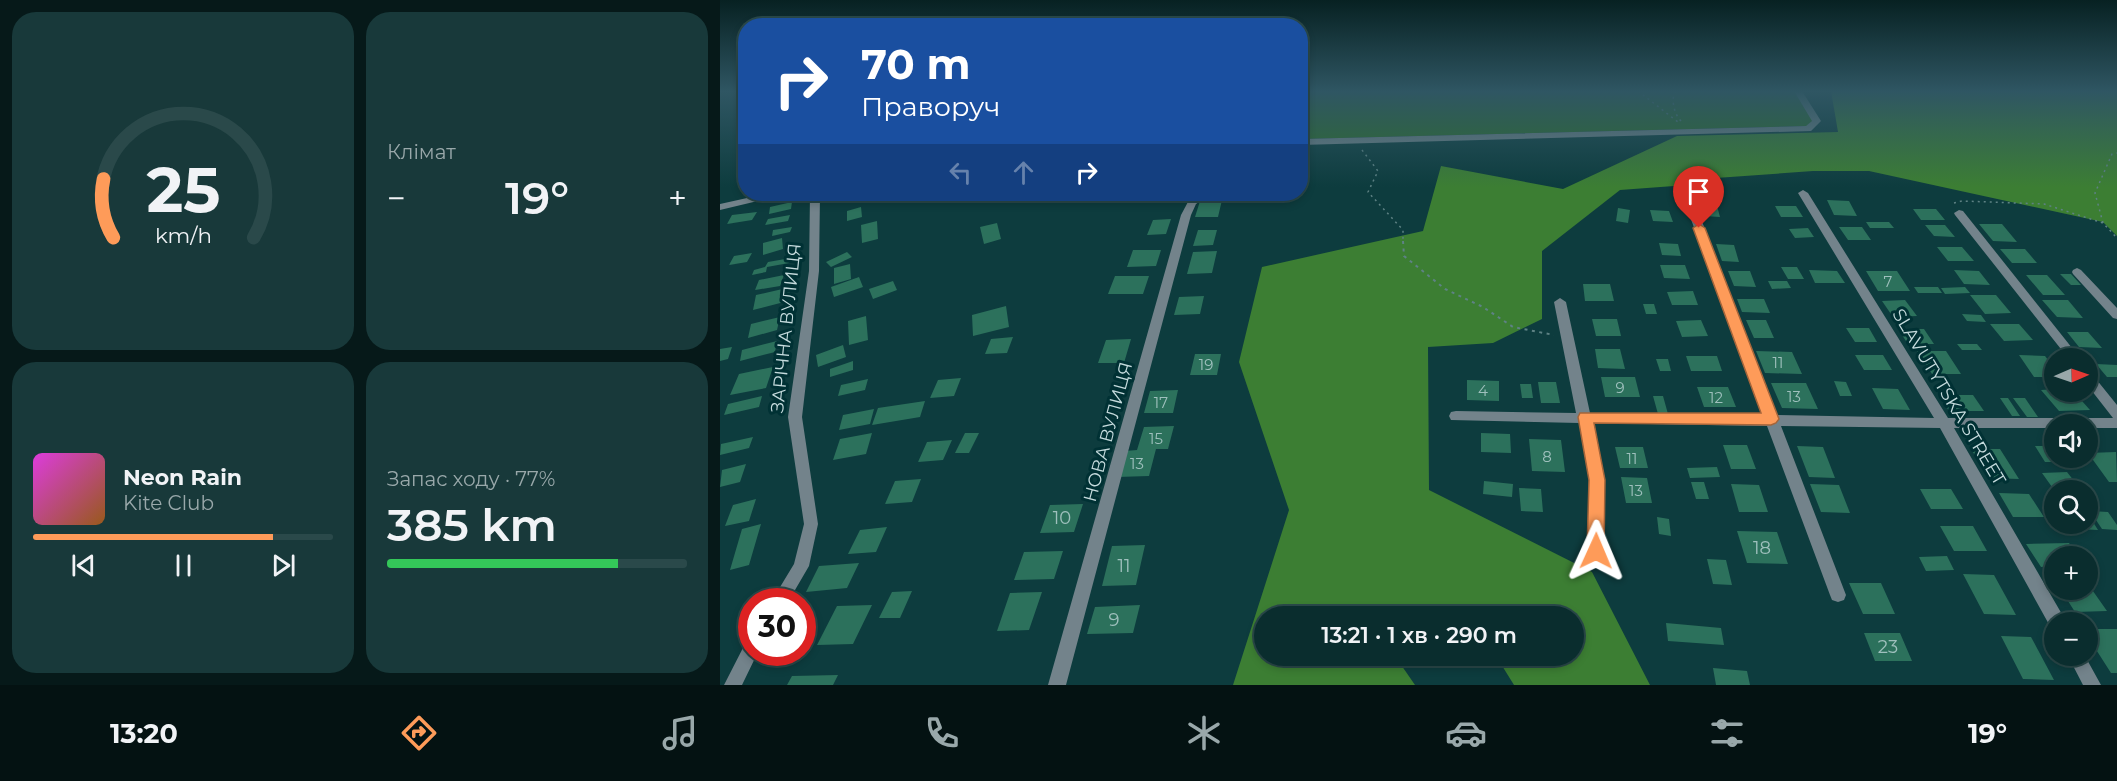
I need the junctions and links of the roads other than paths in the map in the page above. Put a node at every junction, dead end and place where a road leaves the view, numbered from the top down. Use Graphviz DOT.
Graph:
graph roads {
  1 [pos="1815,123"];
  2 [pos="1308,142"];
  3 [pos="1803,193"];
  4 [pos="745,201"];
  5 [pos="815,201"];
  6 [pos="1193,201"];
  7 [pos="1691,206"];
  8 [pos="720,207"];
  9 [pos="1959,213"];
  10 [pos="2077,272"];
  11 [pos="1560,302"];
  12 [pos="2117,315"];
  13 [pos="2066,348"];
  14 [pos="2098,390"];
  15 [pos="2117,414"];
  16 [pos="1456,416"];
  17 [pos="1585,417"];
  18 [pos="1771,419"];
  19 [pos="1944,423"];
  20 [pos="2117,423"];
  21 [pos="1596,551"];
  22 [pos="788,588"];
  23 [pos="1838,595"];
  24 [pos="2051,612"];
  25 [pos="743,666"];
  26 [pos="2082,666"];
  27 [pos="733,685"];
  28 [pos="1058,685"];
  29 [pos="2092,685"];
  1 -- 2 [label="street"];
  3 -- 19 [label="street, SLAVUTYTSKA STREET"];
  4 -- 8 [label="street"];
  5 -- 22 [label="street, ЗАРІЧНА ВУЛИЦЯ"];
  6 -- 28 [label="street, НОВА ВУЛИЦЯ"];
  7 -- 18 [label="street"];
  9 -- 13 [label="street"];
  10 -- 12 [label="street"];
  11 -- 17 [label="street"];
  14 -- 15 [label="street"];
  16 -- 17 [label="street"];
  17 -- 18 [label="street"];
  17 -- 21 [label="street"];
  18 -- 19 [label="street"];
  18 -- 23 [label="street"];
  19 -- 20 [label="street"];
  19 -- 24 [label="street, SLAVUTYTSKA STREET"];
  25 -- 27 [label="street"];
  26 -- 29 [label="street"];
}
